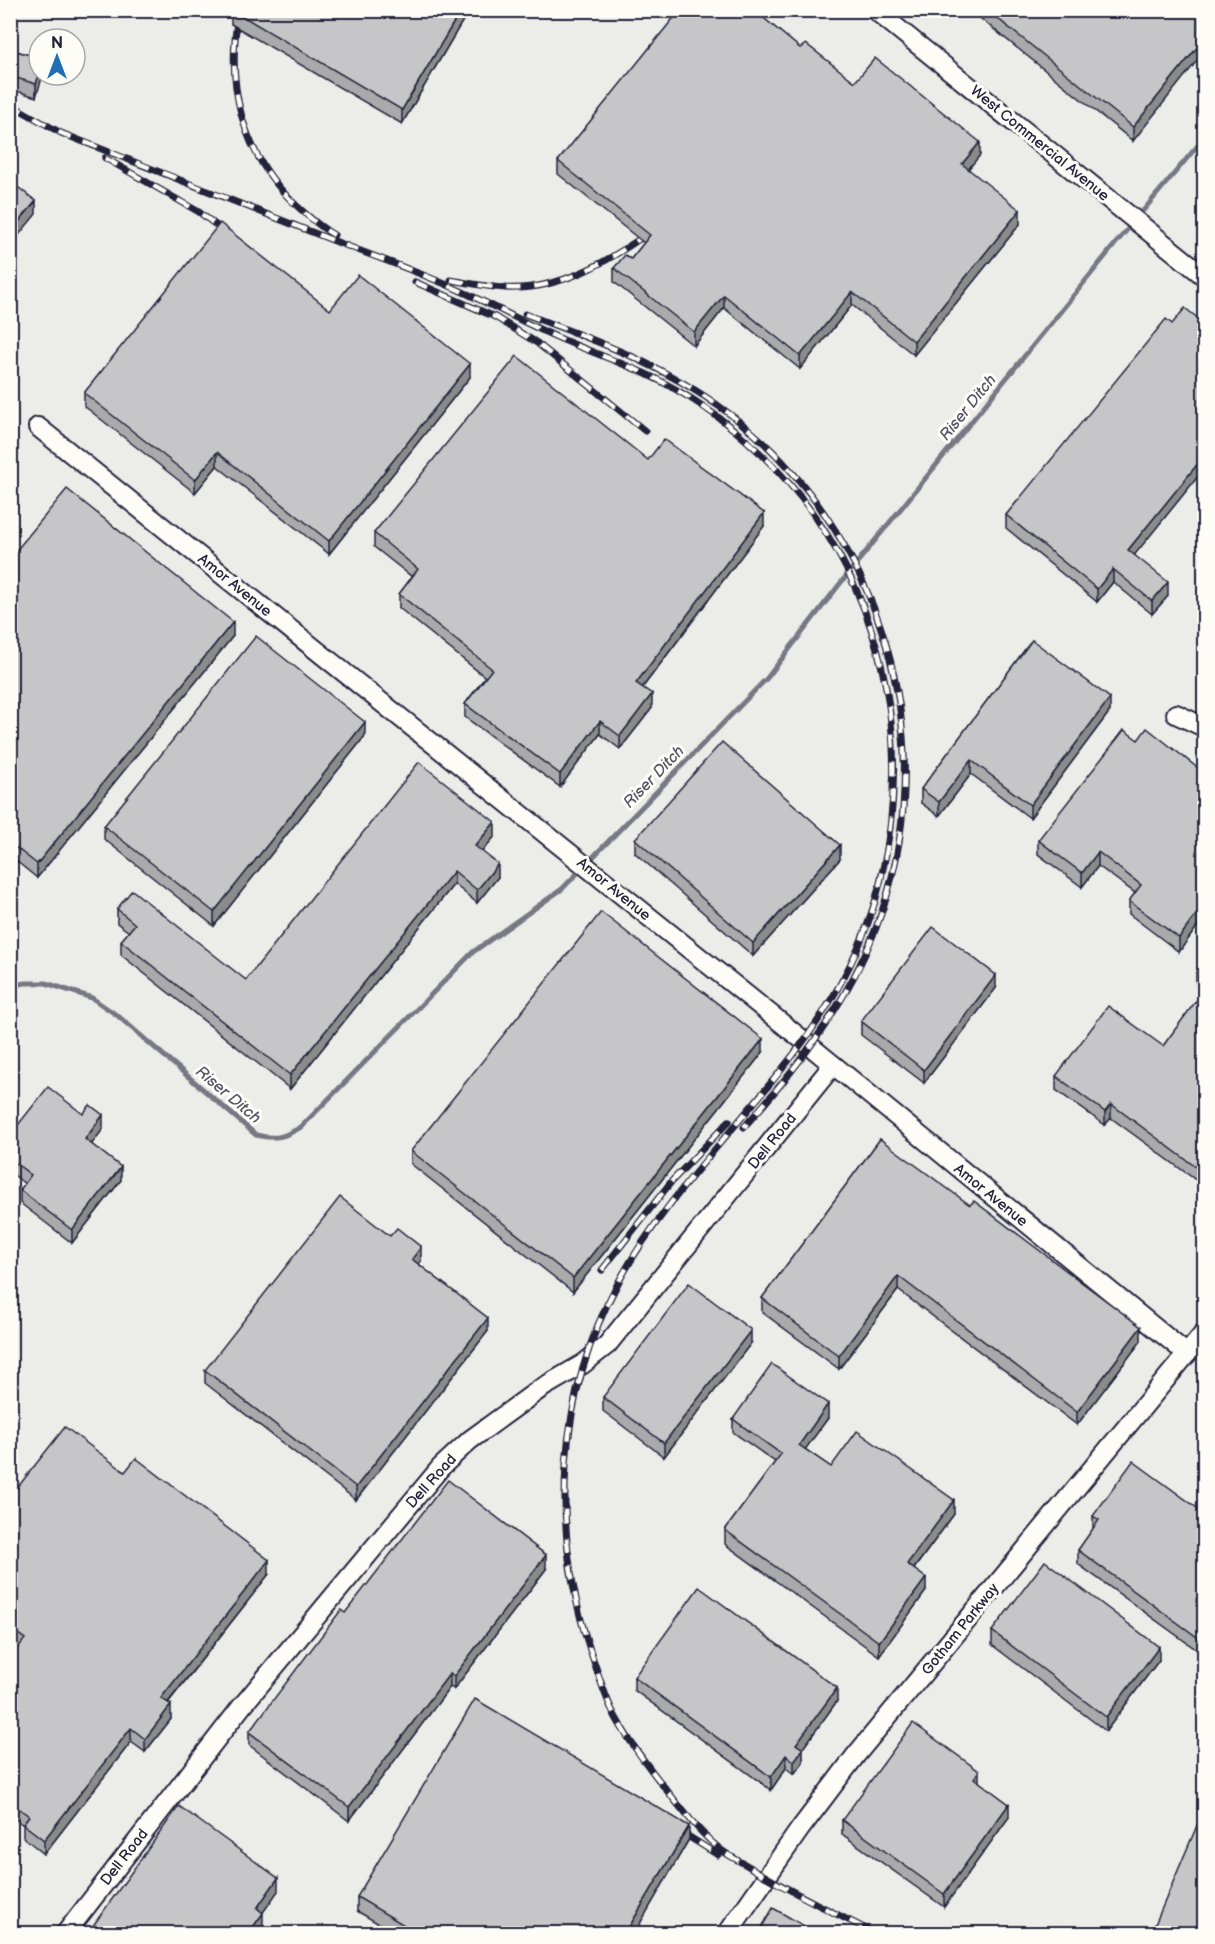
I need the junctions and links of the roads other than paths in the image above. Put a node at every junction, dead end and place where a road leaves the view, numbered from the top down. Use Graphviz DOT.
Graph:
graph roads {
  1 [pos="875,10"];
  2 [pos="1204,276"];
  3 [pos="38,427"];
  4 [pos="1176,714"];
  5 [pos="1204,727"];
  6 [pos="833,1065"];
  7 [pos="1204,1333"];
  8 [pos="1187,1354"];
  9 [pos="65,1934"];
  10 [pos="727,1934"];
  1 -- 2 [label="street, West Commercial Avenue"];
  3 -- 6 [label="street, Amor Avenue"];
  4 -- 5 [label="street"];
  6 -- 8 [label="street, Amor Avenue"];
  6 -- 9 [label="street, Dell Road"];
  7 -- 8 [label="street, Gotham Parkway"];
  8 -- 10 [label="street, Gotham Parkway"];
}
